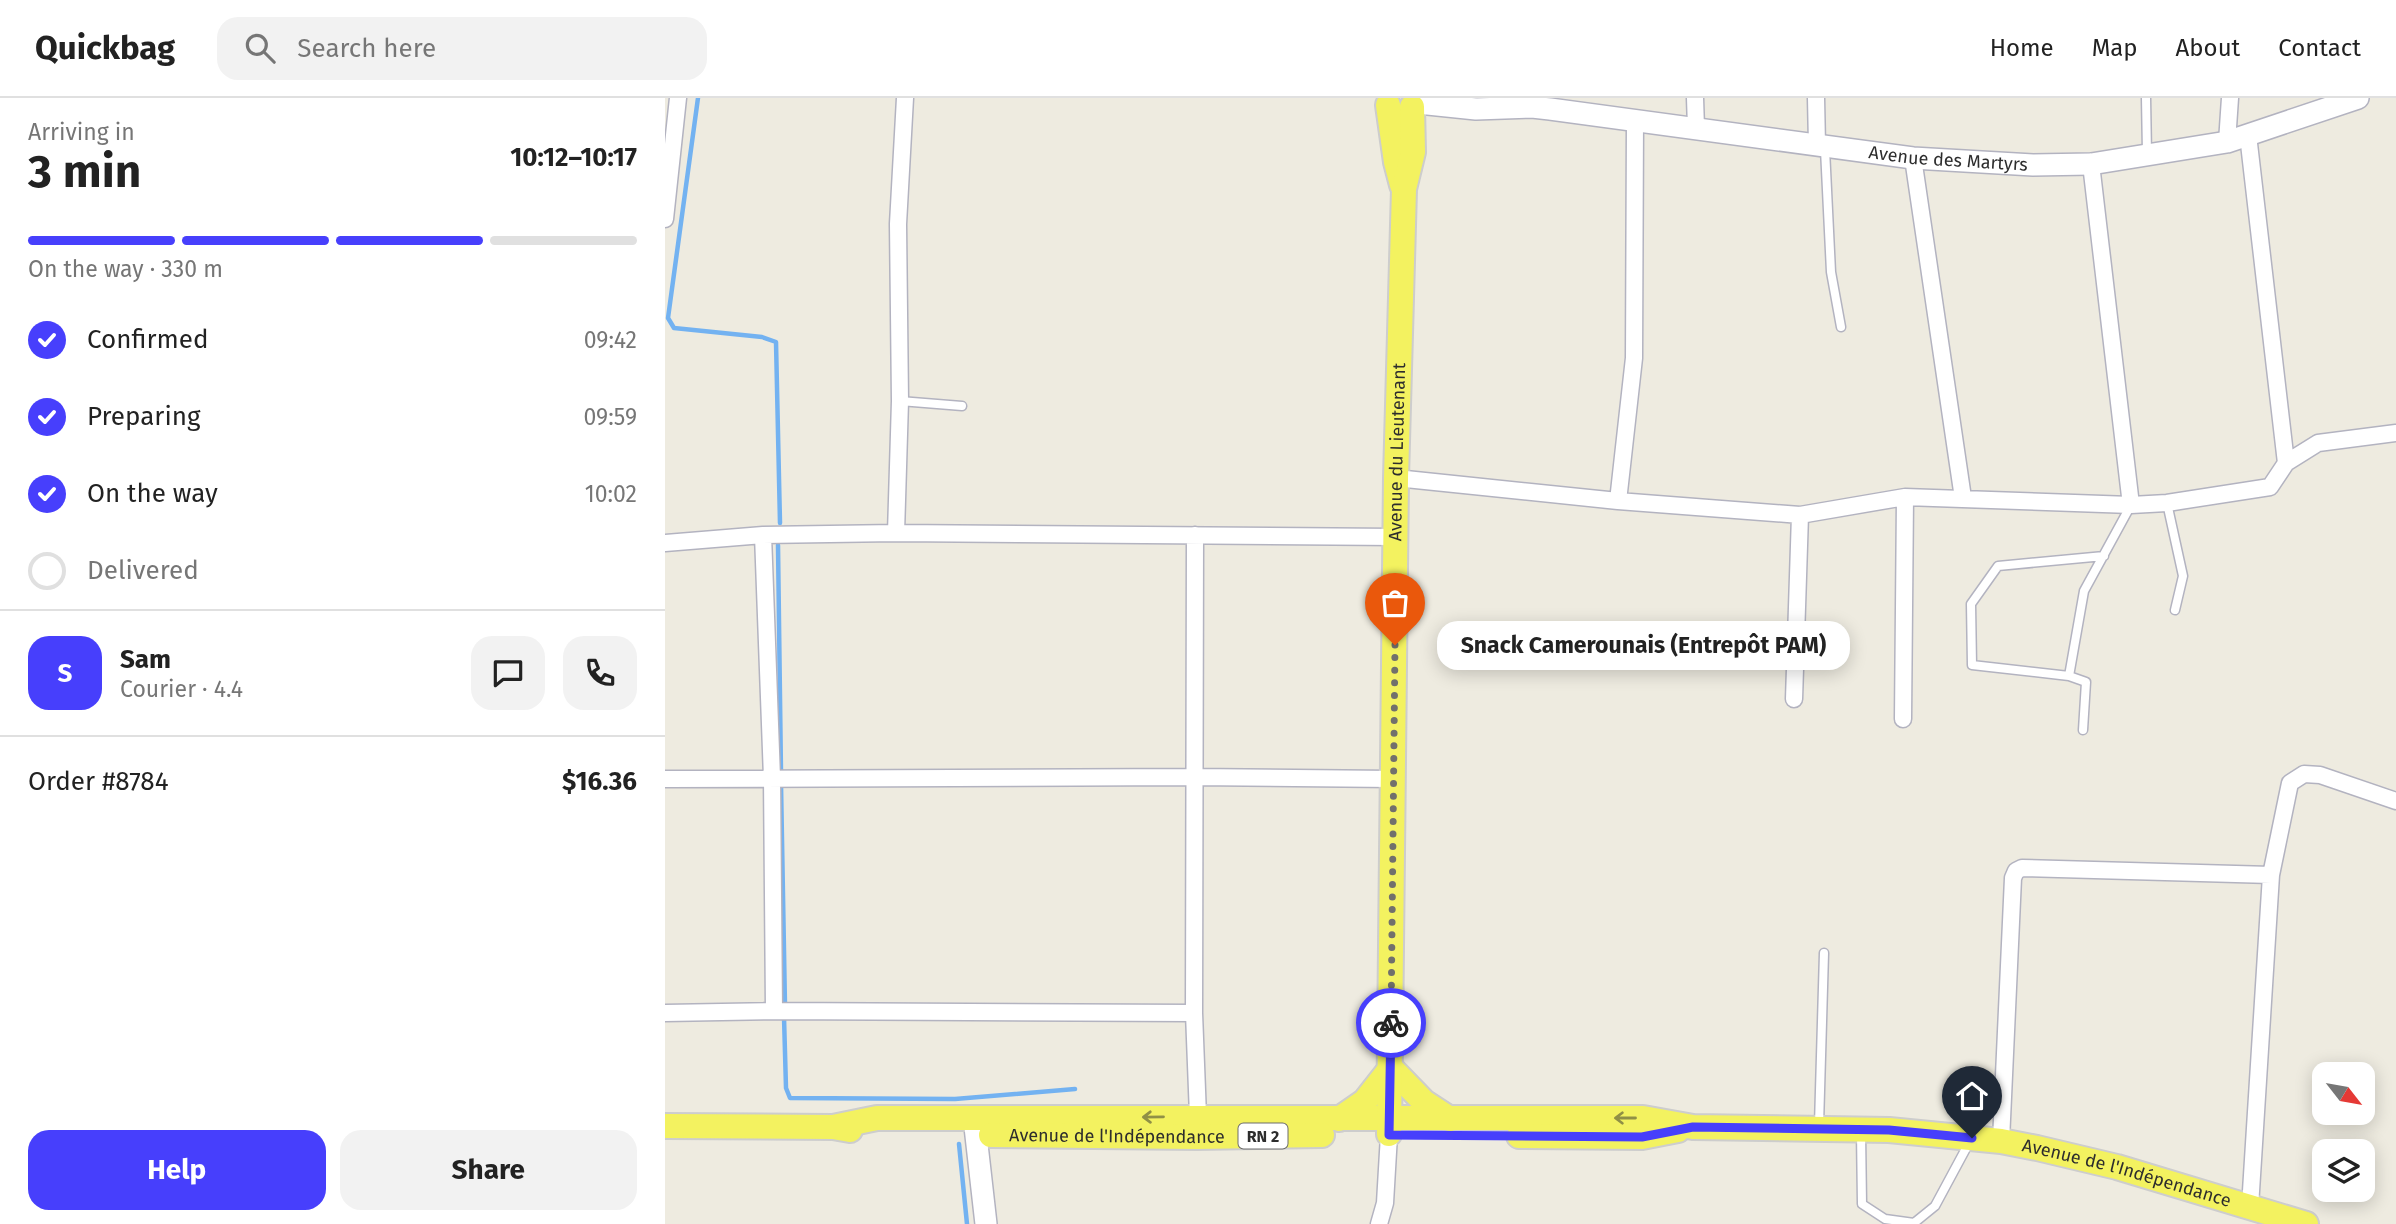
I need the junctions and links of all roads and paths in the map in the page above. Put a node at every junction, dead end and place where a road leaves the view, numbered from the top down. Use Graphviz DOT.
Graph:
graph roads {
  1 [pos="678,98"];
  2 [pos="905,98"];
  3 [pos="1507,98"];
  4 [pos="1695,98"];
  5 [pos="1817,98"];
  6 [pos="2146,98"];
  7 [pos="2230,98"];
  8 [pos="2358,98"];
  9 [pos="1397,101"];
  10 [pos="1557,104"];
  11 [pos="1532,107"];
  12 [pos="1635,120"];
  13 [pos="1696,128"];
  14 [pos="2248,135"];
  15 [pos="2227,142"];
  16 [pos="1821,146"];
  17 [pos="2147,156"];
  18 [pos="1913,158"];
  19 [pos="2091,164"];
  20 [pos="668,170"];
  21 [pos="665,219"];
  22 [pos="1841,327"];
  23 [pos="900,401"];
  24 [pos="962,406"];
  25 [pos="2396,433"];
  26 [pos="2286,463"];
  27 [pos="1396,478"];
  28 [pos="1905,497"];
  29 [pos="1962,498"];
  30 [pos="1618,501"];
  31 [pos="2167,503"];
  32 [pos="2131,505"];
  33 [pos="1800,515"];
  34 [pos="896,533"];
  35 [pos="763,535"];
  36 [pos="1195,535"];
  37 [pos="1397,537"];
  38 [pos="665,543"];
  39 [pos="2104,556"];
  40 [pos="2175,610"];
  41 [pos="2070,676"];
  42 [pos="1794,699"];
  43 [pos="1903,719"];
  44 [pos="2083,730"];
  45 [pos="1194,777"];
  46 [pos="772,778"];
  47 [pos="665,779"];
  48 [pos="1393,779"];
  49 [pos="2396,801"];
  50 [pos="2271,875"];
  51 [pos="1824,953"];
  52 [pos="774,1011"];
  53 [pos="665,1013"];
  54 [pos="1194,1013"];
  55 [pos="1391,1068"];
  56 [pos="1198,1116"];
  57 [pos="1339,1119"];
  58 [pos="1450,1119"];
  59 [pos="665,1126"];
  60 [pos="975,1127"];
  61 [pos="1389,1127"];
  62 [pos="1693,1127"];
  63 [pos="1819,1128"];
  64 [pos="1861,1129"];
  65 [pos="1972,1138"];
  66 [pos="2001,1141"];
  67 [pos="2251,1207"];
  68 [pos="986,1224"];
  69 [pos="1379,1224"];
  70 [pos="2306,1224"];
  1 -- 20 [label="street"];
  2 -- 23 [label="street"];
  3 -- 11 [label="main road, Avenue des Martyrs"];
  4 -- 13 [label="street"];
  5 -- 16 [label="street"];
  6 -- 17 [label="lane"];
  7 -- 15 [label="street"];
  8 -- 14 [label="main road, Avenue des Martyrs"];
  9 -- 11 [label="main road, Avenue des Martyrs"];
  9 -- 27 [label="main road, Avenue du Lieutenant"];
  10 -- 11 [label="main road, Avenue des Martyrs"];
  10 -- 12 [label="main road, Avenue des Martyrs"];
  12 -- 13 [label="main road, Avenue des Martyrs"];
  12 -- 30 [label="street"];
  13 -- 16 [label="main road, Avenue des Martyrs"];
  14 -- 15 [label="main road, Avenue des Martyrs"];
  14 -- 26 [label="street"];
  15 -- 17 [label="main road, Avenue des Martyrs"];
  16 -- 18 [label="main road, Avenue des Martyrs"];
  16 -- 22 [label="lane"];
  17 -- 19 [label="main road, Avenue des Martyrs"];
  18 -- 19 [label="main road, Avenue des Martyrs"];
  18 -- 29 [label="street"];
  19 -- 32 [label="street"];
  20 -- 21 [label="street"];
  23 -- 24 [label="lane"];
  23 -- 34 [label="street"];
  25 -- 26 [label="street"];
  26 -- 31 [label="street"];
  27 -- 30 [label="street"];
  27 -- 37 [label="main road, Avenue du Lieutenant"];
  28 -- 29 [label="street"];
  28 -- 33 [label="street"];
  28 -- 43 [label="street"];
  29 -- 32 [label="street"];
  30 -- 33 [label="street"];
  31 -- 32 [label="street"];
  31 -- 40 [label="lane"];
  32 -- 39 [label="lane"];
  33 -- 42 [label="street"];
  34 -- 35 [label="street"];
  34 -- 36 [label="street"];
  35 -- 38 [label="street"];
  35 -- 46 [label="street"];
  36 -- 37 [label="street"];
  36 -- 45 [label="street"];
  37 -- 48 [label="main road, Avenue du Lieutenant"];
  39 -- 41 [label="lane"];
  39 -- 41 [label="lane"];
  41 -- 44 [label="lane"];
  45 -- 46 [label="street"];
  45 -- 48 [label="street"];
  45 -- 54 [label="street"];
  46 -- 47 [label="street"];
  46 -- 52 [label="street"];
  48 -- 55 [label="main road, Avenue du Lieutenant"];
  49 -- 50 [label="street"];
  50 -- 66 [label="street"];
  50 -- 67 [label="street"];
  51 -- 63 [label="lane"];
  52 -- 53 [label="street"];
  52 -- 54 [label="street"];
  54 -- 56 [label="street"];
  55 -- 57 [label="main road"];
  55 -- 58 [label="main road"];
  55 -- 61 [label="main road, Avenue du Lieutenant"];
  56 -- 57 [label="main road, Avenue de l'Indépendance / RN 2"];
  56 -- 60 [label="main road, Avenue de l'Indépendance / RN 2, one-way"];
  57 -- 61 [label="main road, Avenue de l'Indépendance / RN 2"];
  58 -- 61 [label="main road, Avenue de l'Indépendance / RN 2"];
  62 -- 58 [label="main road, Avenue de l'Indépendance / RN 2, one-way"];
  59 -- 60 [label="main road, Avenue de l'Indépendance / RN 2"];
  60 -- 61 [label="main road, Avenue de l'Indépendance / RN 2"];
  60 -- 68 [label="main road"];
  61 -- 62 [label="main road, Avenue de l'Indépendance / RN 2"];
  61 -- 69 [label="street"];
  62 -- 63 [label="main road, Avenue de l'Indépendance / RN 2"];
  63 -- 64 [label="main road, Avenue de l'Indépendance / RN 2"];
  64 -- 65 [label="main road, Avenue de l'Indépendance / RN 2"];
  64 -- 65 [label="lane"];
  65 -- 66 [label="main road, Avenue de l'Indépendance / RN 2"];
  66 -- 67 [label="main road, Avenue de l'Indépendance / RN 2"];
  67 -- 70 [label="main road, Avenue de l'Indépendance / RN 2"];
}
